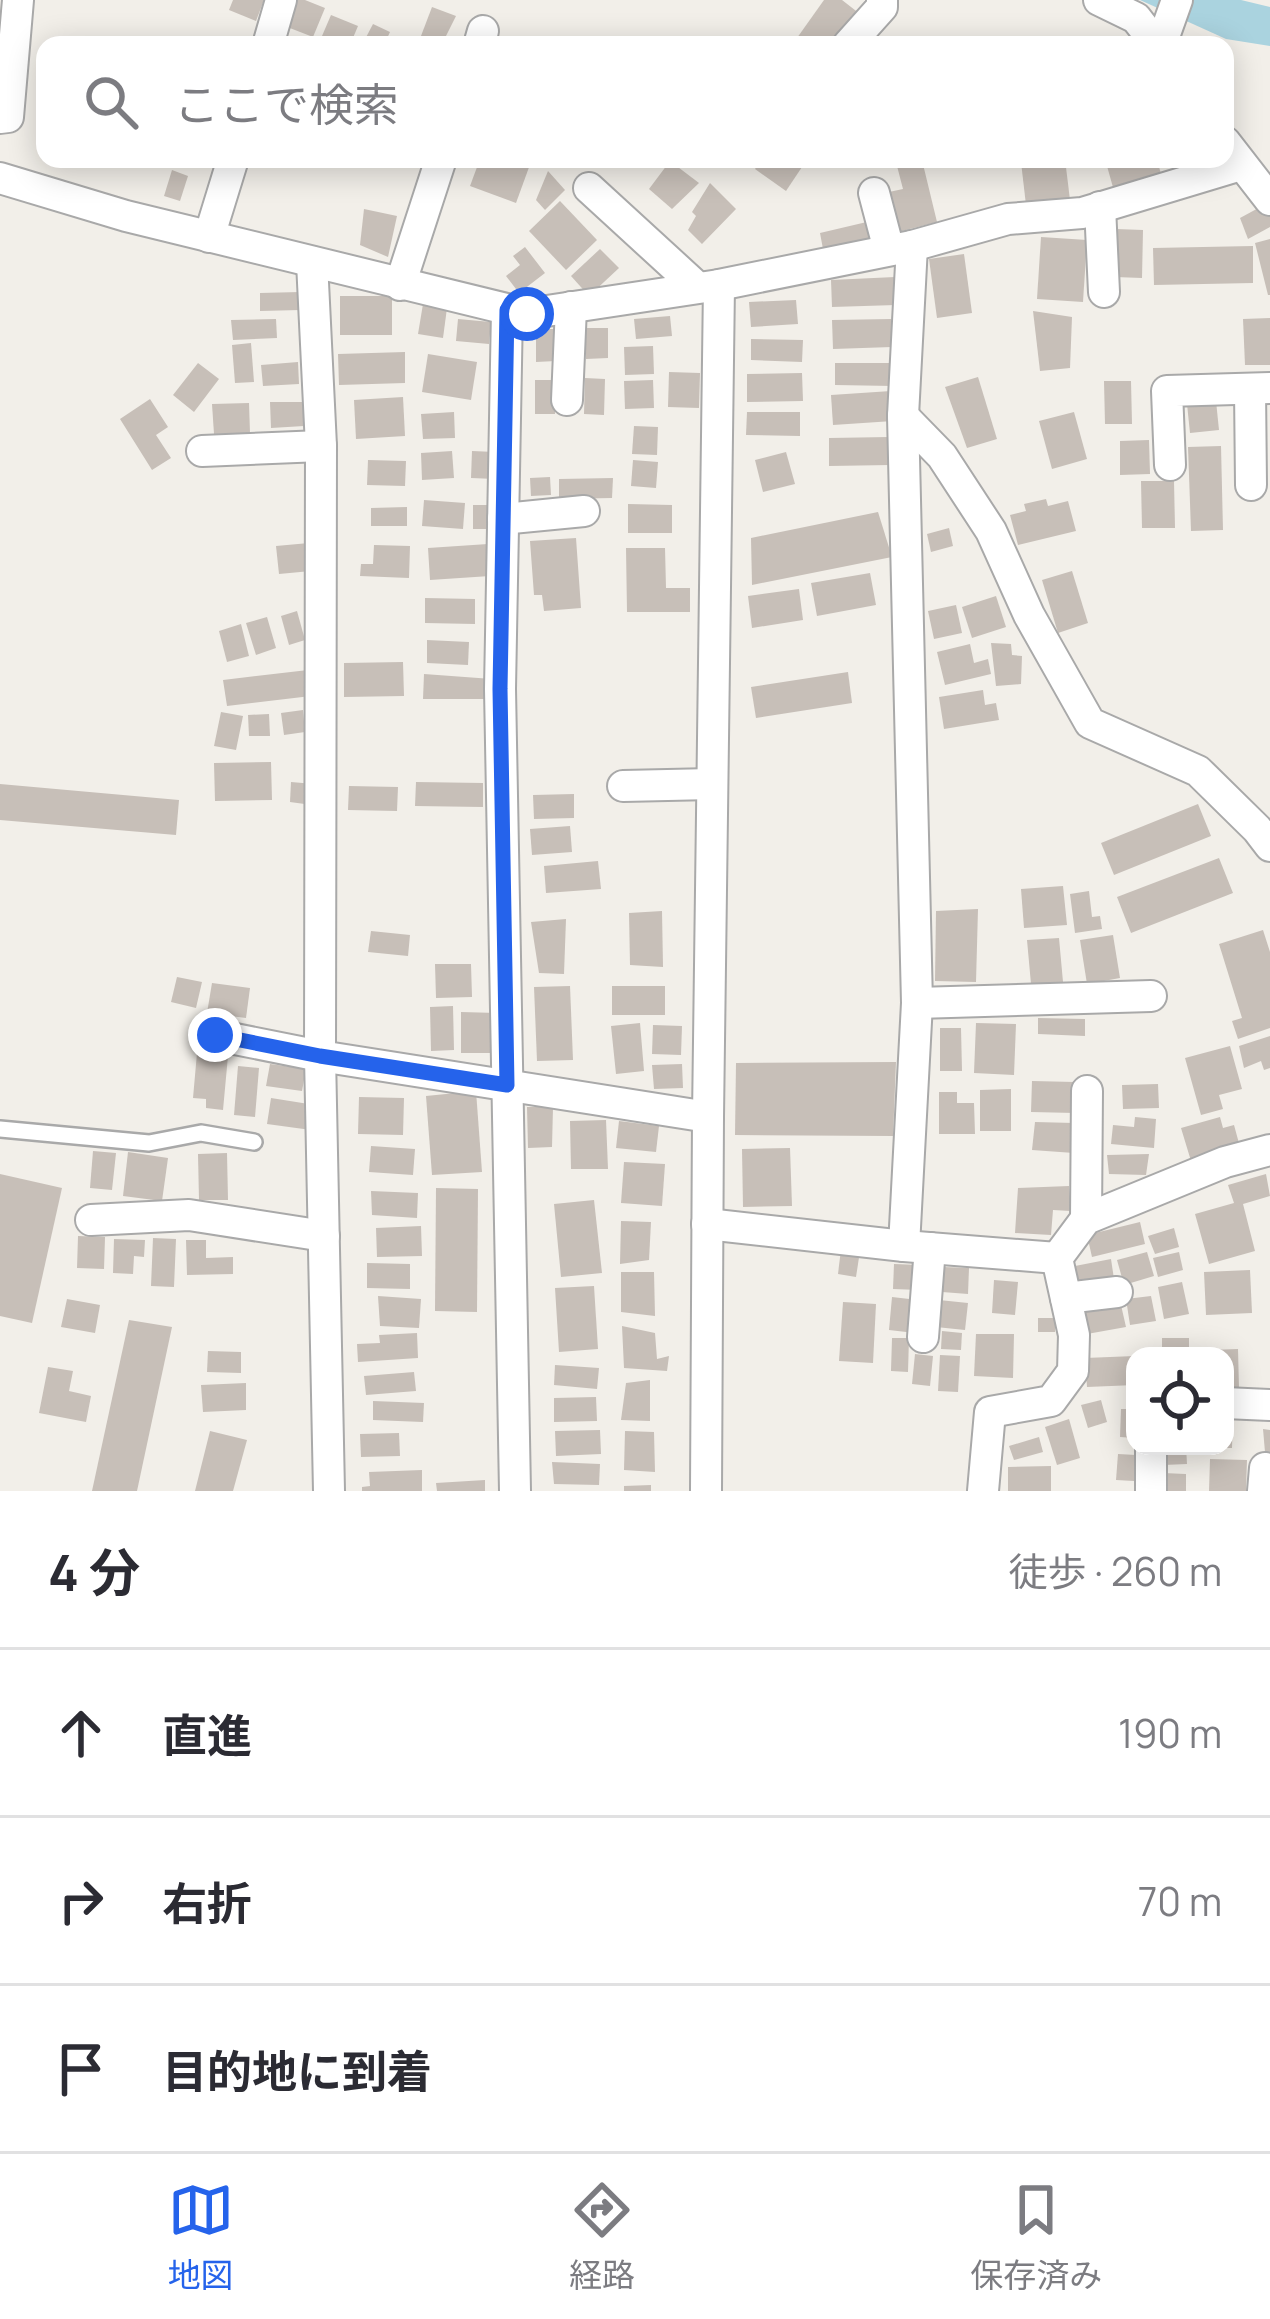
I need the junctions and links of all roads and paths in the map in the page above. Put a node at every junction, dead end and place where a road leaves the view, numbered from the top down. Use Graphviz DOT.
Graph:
graph roads {
  1 [pos="17,0"];
  2 [pos="281,0"];
  3 [pos="882,0"];
  4 [pos="1099,0"];
  5 [pos="1178,0"];
  6 [pos="271,36"];
  7 [pos="856,36"];
  8 [pos="1151,36"];
  9 [pos="1163,36"];
  10 [pos="0,118"];
  11 [pos="1234,154"];
  12 [pos="230,168"];
  13 [pos="438,168"];
  14 [pos="1196,168"];
  15 [pos="0,178"];
  16 [pos="589,188"];
  17 [pos="874,193"];
  18 [pos="1270,200"];
  19 [pos="1100,207"];
  20 [pos="209,237"];
  21 [pos="900,248"];
  22 [pos="312,262"];
  23 [pos="400,285"];
  24 [pos="708,286"];
  25 [pos="1104,292"];
  26 [pos="571,308"];
  27 [pos="507,310"];
  28 [pos="1260,389"];
  29 [pos="567,400"];
  30 [pos="903,416"];
  31 [pos="321,446"];
  32 [pos="202,452"];
  33 [pos="1170,464"];
  34 [pos="1252,485"];
  35 [pos="584,511"];
  36 [pos="503,519"];
  37 [pos="712,784"];
  38 [pos="623,786"];
  39 [pos="1270,846"];
  40 [pos="1150,996"];
  41 [pos="917,1003"];
  42 [pos="215,1035"];
  43 [pos="320,1056"];
  44 [pos="507,1085"];
  45 [pos="1087,1091"];
  46 [pos="708,1118"];
  47 [pos="0,1129"];
  48 [pos="254,1142"];
  49 [pos="1270,1150"];
  50 [pos="1085,1219"];
  51 [pos="91,1220"];
  52 [pos="707,1223"];
  53 [pos="324,1236"];
  54 [pos="917,1247"];
  55 [pos="1057,1258"];
  56 [pos="1117,1292"];
  57 [pos="1066,1298"];
  58 [pos="923,1337"];
  59 [pos="1234,1403"];
  60 [pos="1270,1405"];
  61 [pos="1151,1455"];
  62 [pos="329,1491"];
  63 [pos="515,1491"];
  64 [pos="706,1491"];
  65 [pos="983,1491"];
  66 [pos="1151,1491"];
  1 -- 10 [label="street"];
  2 -- 6 [label="street"];
  3 -- 7 [label="street"];
  4 -- 8 [label="street"];
  5 -- 9 [label="street"];
  11 -- 18 [label="street"];
  12 -- 20 [label="street"];
  13 -- 23 [label="street"];
  14 -- 19 [label="street"];
  15 -- 20 [label="street"];
  16 -- 24 [label="street"];
  17 -- 21 [label="street"];
  19 -- 21 [label="street"];
  19 -- 25 [label="street"];
  20 -- 22 [label="street"];
  21 -- 24 [label="street"];
  21 -- 30 [label="street"];
  22 -- 23 [label="street"];
  22 -- 31 [label="street"];
  23 -- 27 [label="street"];
  24 -- 26 [label="street"];
  24 -- 37 [label="street"];
  26 -- 27 [label="street"];
  26 -- 29 [label="street"];
  27 -- 36 [label="street"];
  28 -- 33 [label="street"];
  28 -- 34 [label="street"];
  30 -- 39 [label="street"];
  30 -- 41 [label="street"];
  31 -- 32 [label="street"];
  31 -- 43 [label="street"];
  35 -- 36 [label="street"];
  36 -- 44 [label="street"];
  37 -- 38 [label="street"];
  37 -- 46 [label="street"];
  40 -- 41 [label="street"];
  41 -- 54 [label="street"];
  42 -- 43 [label="street"];
  43 -- 44 [label="street"];
  43 -- 53 [label="street"];
  44 -- 46 [label="street"];
  44 -- 63 [label="street"];
  45 -- 50 [label="street"];
  46 -- 52 [label="street"];
  47 -- 48 [label="lane"];
  49 -- 50 [label="street"];
  50 -- 55 [label="street"];
  51 -- 53 [label="street"];
  52 -- 54 [label="street"];
  52 -- 64 [label="street"];
  53 -- 62 [label="street"];
  54 -- 55 [label="street"];
  54 -- 58 [label="street"];
  55 -- 57 [label="street"];
  56 -- 57 [label="street"];
  57 -- 65 [label="street"];
  59 -- 60 [label="street"];
  61 -- 66 [label="street"];
}
